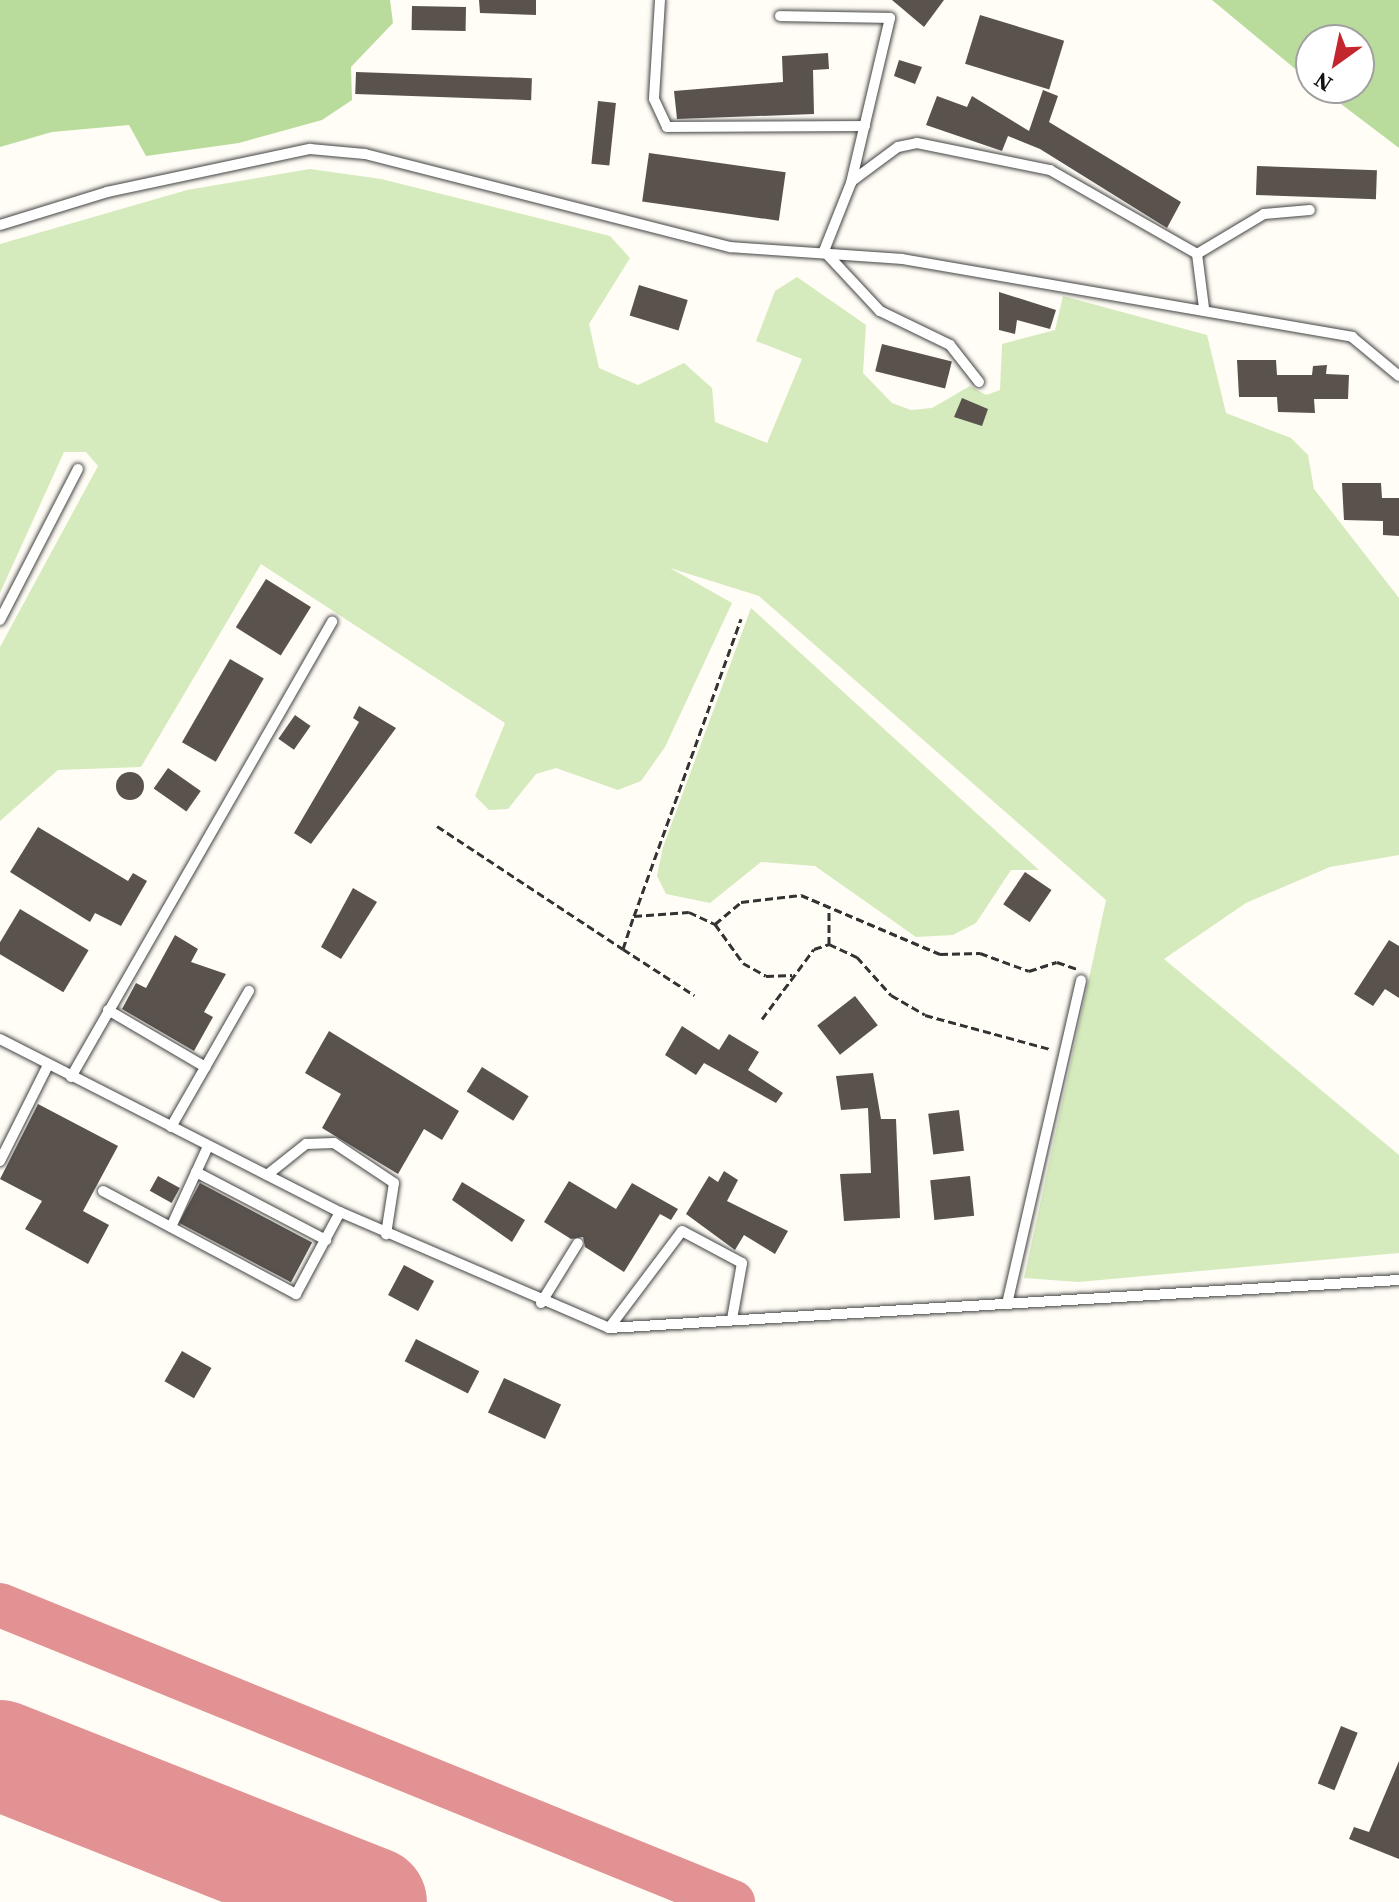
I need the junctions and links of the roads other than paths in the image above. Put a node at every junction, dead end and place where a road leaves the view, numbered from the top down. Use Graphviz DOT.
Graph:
graph roads {
  1 [pos="660,0"];
  2 [pos="780,16"];
  3 [pos="865,126"];
  4 [pos="851,183"];
  5 [pos="1310,210"];
  6 [pos="0,225"];
  7 [pos="824,251"];
  8 [pos="1197,254"];
  9 [pos="1204,308"];
  10 [pos="1399,376"];
  11 [pos="979,382"];
  12 [pos="78,469"];
  13 [pos="0,620"];
  14 [pos="332,622"];
  15 [pos="1081,980"];
  16 [pos="249,991"];
  17 [pos="108,1010"];
  18 [pos="0,1039"];
  19 [pos="48,1065"];
  20 [pos="205,1067"];
  21 [pos="71,1077"];
  22 [pos="171,1127"];
  23 [pos="208,1146"];
  24 [pos="0,1161"];
  25 [pos="196,1172"];
  26 [pos="267,1175"];
  27 [pos="103,1191"];
  28 [pos="340,1212"];
  29 [pos="171,1227"];
  30 [pos="386,1234"];
  31 [pos="326,1240"];
  32 [pos="578,1243"];
  33 [pos="1399,1280"];
  34 [pos="541,1303"];
  35 [pos="1007,1304"];
  36 [pos="732,1319"];
  37 [pos="609,1328"];
  1 -- 3 [label="lane"];
  2 -- 3 [label="lane"];
  3 -- 4 [label="lane"];
  4 -- 7 [label="lane"];
  4 -- 8 [label="lane"];
  5 -- 8 [label="lane"];
  6 -- 7 [label="lane"];
  7 -- 9 [label="lane"];
  7 -- 11 [label="lane"];
  8 -- 9 [label="lane"];
  9 -- 10 [label="lane"];
  12 -- 13 [label="lane"];
  14 -- 17 [label="lane"];
  15 -- 35 [label="lane"];
  16 -- 20 [label="lane"];
  17 -- 20 [label="lane"];
  17 -- 21 [label="lane"];
  18 -- 19 [label="lane"];
  19 -- 21 [label="lane"];
  19 -- 24 [label="lane"];
  20 -- 22 [label="lane"];
  21 -- 22 [label="lane"];
  22 -- 23 [label="lane"];
  23 -- 25 [label="lane"];
  23 -- 26 [label="lane"];
  25 -- 29 [label="lane"];
  25 -- 31 [label="lane"];
  26 -- 28 [label="lane"];
  26 -- 30 [label="lane"];
  27 -- 29 [label="lane"];
  28 -- 30 [label="lane"];
  28 -- 31 [label="lane"];
  29 -- 31 [label="lane"];
  30 -- 34 [label="lane"];
  32 -- 34 [label="lane"];
  33 -- 35 [label="lane"];
  34 -- 37 [label="lane"];
  35 -- 36 [label="lane"];
  36 -- 37 [label="lane"];
  36 -- 37 [label="lane"];
}
